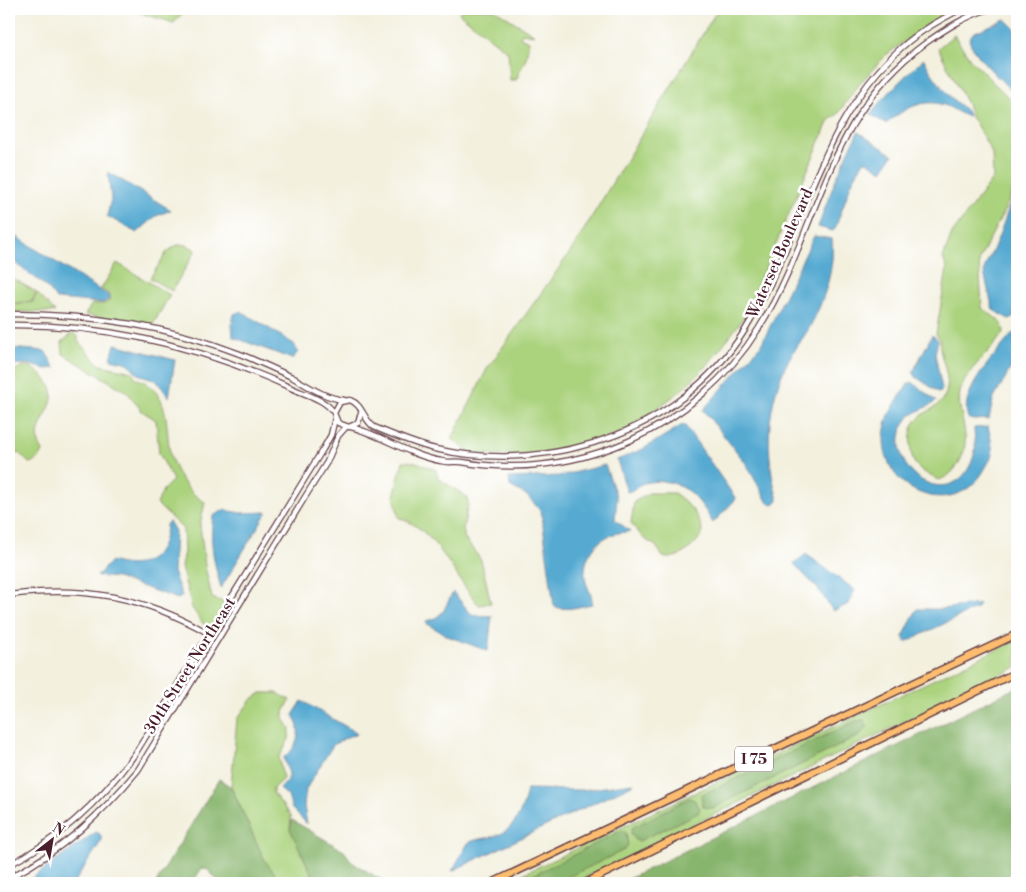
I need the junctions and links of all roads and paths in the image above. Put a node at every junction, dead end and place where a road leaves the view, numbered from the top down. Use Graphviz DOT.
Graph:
graph roads {
  1 [pos="961,9"];
  2 [pos="989,9"];
  3 [pos="9,314"];
  4 [pos="9,325"];
  5 [pos="345,400"];
  6 [pos="362,413"];
  7 [pos="335,415"];
  8 [pos="349,427"];
  9 [pos="9,595"];
  10 [pos="210,634"];
  11 [pos="1017,634"];
  12 [pos="1017,672"];
  13 [pos="9,865"];
  14 [pos="9,878"];
  15 [pos="492,883"];
  16 [pos="585,883"];
  1 -- 6 [label="street, Waterset Boulevard"];
  2 -- 8 [label="street, Waterset Boulevard"];
  3 -- 5 [label="street"];
  4 -- 7 [label="street"];
  5 -- 6 [label="street"];
  5 -- 7 [label="street"];
  6 -- 8 [label="street"];
  7 -- 8 [label="street"];
  7 -- 10 [label="street, 30th Street Northeast"];
  8 -- 14 [label="street, 30th Street Northeast"];
  9 -- 10 [label="street"];
  10 -- 13 [label="street, 30th Street Northeast"];
  11 -- 15 [label="highway, I 75"];
  12 -- 16 [label="highway, I 75"];
}
